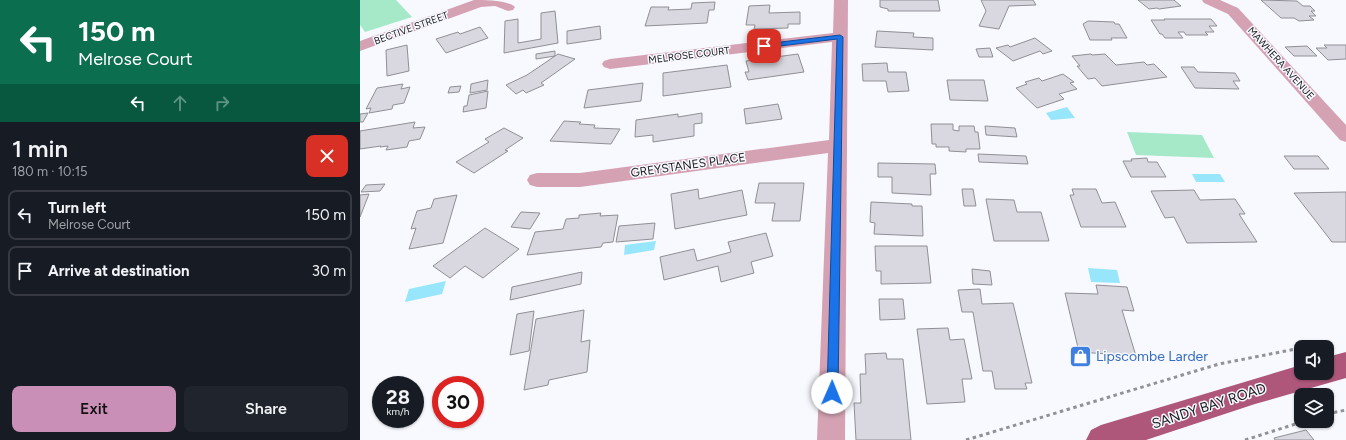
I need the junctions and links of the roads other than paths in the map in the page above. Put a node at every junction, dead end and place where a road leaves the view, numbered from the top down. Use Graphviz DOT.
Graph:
graph roads {
  1 [pos="841,0"];
  2 [pos="1209,0"];
  3 [pos="508,8"];
  4 [pos="840,37"];
  5 [pos="360,46"];
  6 [pos="610,64"];
  7 [pos="1346,136"];
  8 [pos="838,145"];
  9 [pos="537,180"];
  10 [pos="1346,365"];
  11 [pos="1334,368"];
  12 [pos="1294,380"];
  13 [pos="832,440"];
  14 [pos="1101,440"];
  1 -- 4 [label="street"];
  2 -- 7 [label="street, MAWHERA AVENUE"];
  3 -- 5 [label="street, BECTIVE STREET"];
  4 -- 6 [label="street, MELROSE COURT"];
  4 -- 8 [label="street"];
  8 -- 9 [label="street, GREYSTANES PLACE"];
  8 -- 13 [label="street"];
  10 -- 11 [label="main road"];
  12 -- 14 [label="main road, SANDY BAY ROAD"];
}
